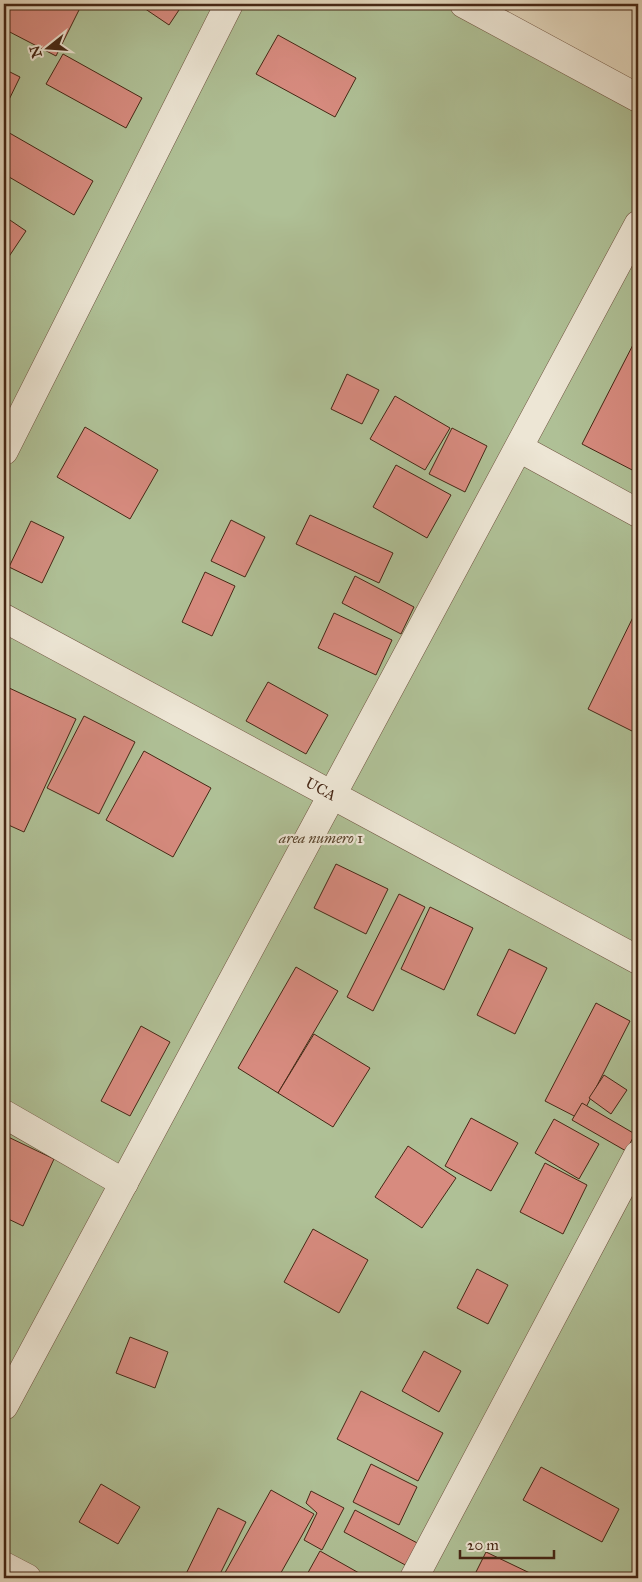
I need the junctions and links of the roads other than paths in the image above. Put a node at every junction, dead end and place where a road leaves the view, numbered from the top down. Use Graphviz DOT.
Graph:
graph roads {
  1 [pos="229,4"];
  2 [pos="464,4"];
  3 [pos="638,98"];
  4 [pos="638,225"];
  5 [pos="519,448"];
  6 [pos="4,451"];
  7 [pos="638,513"];
  8 [pos="4,618"];
  9 [pos="332,795"];
  10 [pos="638,960"];
  11 [pos="4,1114"];
  12 [pos="638,1155"];
  13 [pos="124,1183"];
  14 [pos="4,1406"];
  15 [pos="4,1566"];
  16 [pos="27,1578"];
  17 [pos="414,1578"];
  1 -- 6 [label="street"];
  2 -- 3 [label="street"];
  4 -- 5 [label="street"];
  5 -- 7 [label="street"];
  5 -- 9 [label="street"];
  8 -- 9 [label="street, UCA"];
  9 -- 10 [label="street, UCA"];
  9 -- 13 [label="street"];
  11 -- 13 [label="street"];
  12 -- 17 [label="street"];
  13 -- 14 [label="street"];
  15 -- 16 [label="street"];
}
